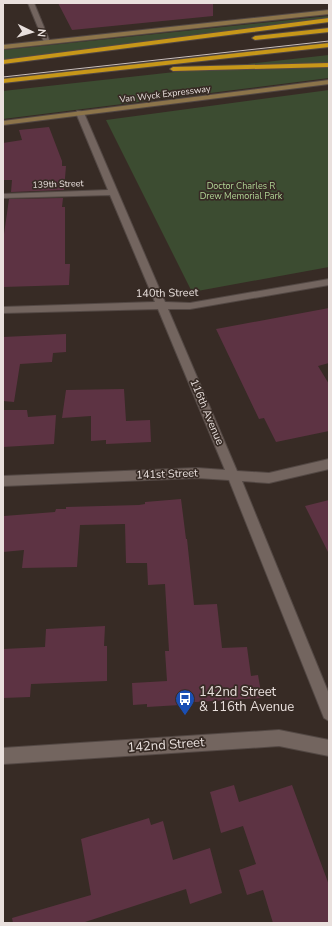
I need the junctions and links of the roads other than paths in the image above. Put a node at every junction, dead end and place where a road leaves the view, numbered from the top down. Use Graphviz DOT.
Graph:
graph roads {
  1 [pos="31,3"];
  2 [pos="329,12"];
  3 [pos="329,20"];
  4 [pos="329,30"];
  5 [pos="244,39"];
  6 [pos="47,42"];
  7 [pos="205,43"];
  8 [pos="329,45"];
  9 [pos="3,47"];
  10 [pos="3,63"];
  11 [pos="329,64"];
  12 [pos="112,69"];
  13 [pos="3,81"];
  14 [pos="329,82"];
  15 [pos="80,113"];
  16 [pos="3,123"];
  17 [pos="114,192"];
  18 [pos="3,196"];
  19 [pos="329,282"];
  20 [pos="162,306"];
  21 [pos="3,310"];
  22 [pos="329,464"];
  23 [pos="233,475"];
  24 [pos="3,481"];
  25 [pos="329,713"];
  26 [pos="329,748"];
  27 [pos="3,756"];
  1 -- 6 [label="street"];
  2 -- 6 [label="main road"];
  3 -- 10 [label="highway"];
  4 -- 5 [label="highway"];
  6 -- 9 [label="main road"];
  7 -- 10 [label="highway"];
  8 -- 12 [label="highway"];
  11 -- 12 [label="highway"];
  12 -- 13 [label="highway"];
  14 -- 15 [label="main road, Van Wyck Expressway"];
  15 -- 16 [label="main road, Van Wyck Expressway"];
  15 -- 17 [label="street, 116th Avenue"];
  17 -- 18 [label="street, 139th Street"];
  17 -- 20 [label="street, 116th Avenue"];
  19 -- 20 [label="street, 140th Street"];
  20 -- 21 [label="street, 140th Street"];
  20 -- 23 [label="street, 116th Avenue"];
  22 -- 23 [label="street, 141st Street"];
  23 -- 24 [label="street, 141st Street"];
  23 -- 25 [label="street, 116th Avenue"];
  26 -- 27 [label="street, 142nd Street"];
}
